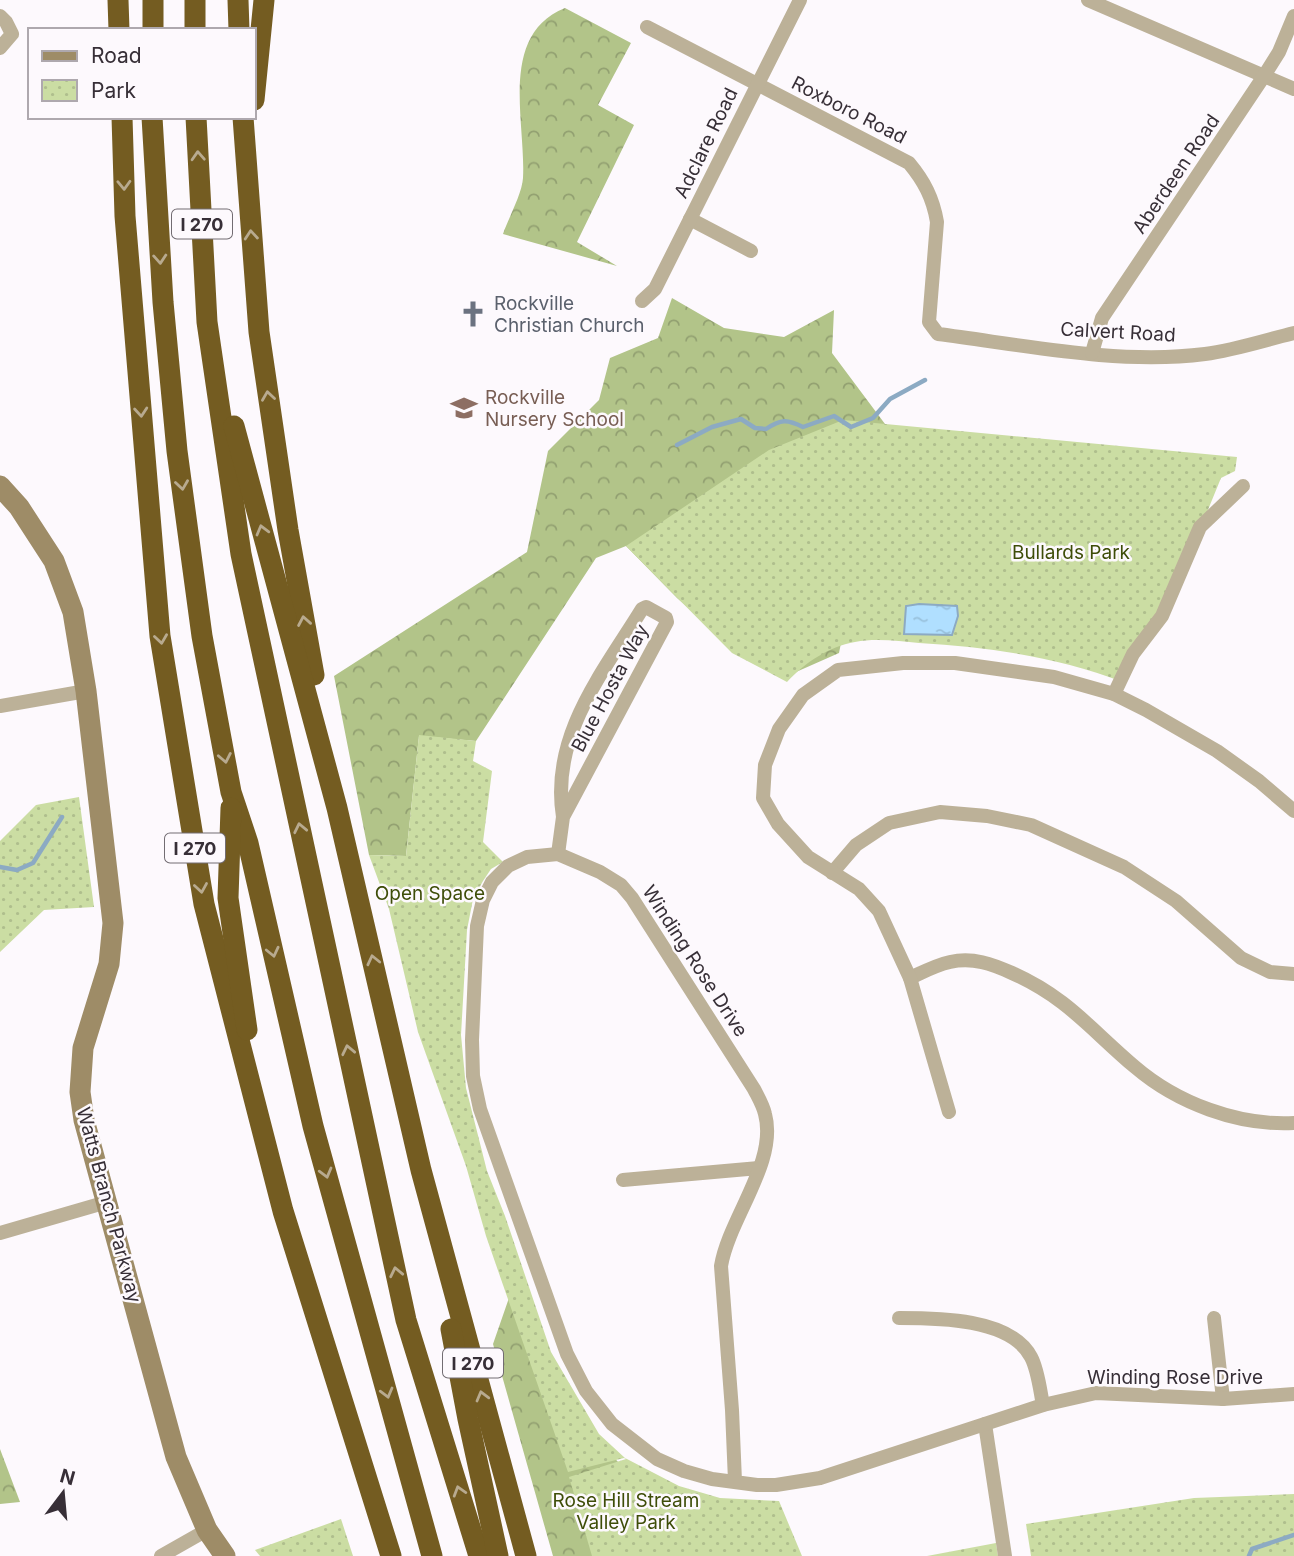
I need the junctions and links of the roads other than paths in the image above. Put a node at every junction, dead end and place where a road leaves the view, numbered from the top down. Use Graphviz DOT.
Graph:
graph roads {
  1 [pos="118,0"];
  2 [pos="153,0"];
  3 [pos="195,0"];
  4 [pos="237,0"];
  5 [pos="264,0"];
  6 [pos="800,0"];
  7 [pos="1088,0"];
  8 [pos="0,16"];
  9 [pos="1294,16"];
  10 [pos="646,27"];
  11 [pos="119,28"];
  12 [pos="153,28"];
  13 [pos="195,28"];
  14 [pos="239,28"];
  15 [pos="0,48"];
  16 [pos="1264,76"];
  17 [pos="256,80"];
  18 [pos="757,84"];
  19 [pos="1294,89"];
  20 [pos="122,119"];
  21 [pos="152,119"];
  22 [pos="196,119"];
  23 [pos="243,119"];
  24 [pos="252,119"];
  25 [pos="246,174"];
  26 [pos="690,219"];
  27 [pos="751,251"];
  28 [pos="642,301"];
  29 [pos="207,322"];
  30 [pos="1294,332"];
  31 [pos="938,334"];
  32 [pos="1092,353"];
  33 [pos="0,486"];
  34 [pos="1243,486"];
  35 [pos="86,691"];
  36 [pos="1114,694"];
  37 [pos="0,706"];
  38 [pos="231,792"];
  39 [pos="337,808"];
  40 [pos="1294,811"];
  41 [pos="563,817"];
  42 [pos="558,854"];
  43 [pos="832,873"];
  44 [pos="1294,974"];
  45 [pos="910,978"];
  46 [pos="949,1112"];
  47 [pos="1294,1123"];
  48 [pos="263,1142"];
  49 [pos="759,1168"];
  50 [pos="421,1170"];
  51 [pos="624,1180"];
  52 [pos="107,1202"];
  53 [pos="0,1233"];
  54 [pos="900,1318"];
  55 [pos="1214,1318"];
  56 [pos="1294,1394"];
  57 [pos="1223,1399"];
  58 [pos="1043,1405"];
  59 [pos="985,1424"];
  60 [pos="735,1481"];
  61 [pos="207,1530"];
  62 [pos="160,1556"];
  63 [pos="225,1556"];
  64 [pos="391,1556"];
  65 [pos="432,1556"];
  66 [pos="479,1556"];
  67 [pos="498,1556"];
  68 [pos="526,1556"];
  69 [pos="1005,1556"];
  1 -- 11 [label="highway"];
  2 -- 12 [label="highway"];
  3 -- 13 [label="highway"];
  4 -- 14 [label="highway"];
  5 -- 17 [label="highway"];
  6 -- 18 [label="street, Adclare Road"];
  7 -- 16 [label="street"];
  8 -- 15 [label="street"];
  9 -- 16 [label="street, Aberdeen Road"];
  10 -- 18 [label="street, Roxboro Road"];
  16 -- 19 [label="street"];
  16 -- 32 [label="street, Aberdeen Road"];
  18 -- 26 [label="street, Adclare Road"];
  18 -- 31 [label="street, Roxboro Road"];
  20 -- 48 [label="highway, I 270, one-way"];
  21 -- 38 [label="highway, I 270, one-way"];
  29 -- 22 [label="highway, I 270, one-way"];
  23 -- 25 [label="highway, I 270"];
  24 -- 25 [label="highway"];
  39 -- 25 [label="highway, I 270, one-way"];
  26 -- 27 [label="street"];
  26 -- 28 [label="street, Adclare Road"];
  39 -- 29 [label="highway, one-way"];
  66 -- 29 [label="highway, I 270, one-way"];
  30 -- 32 [label="street, Calvert Road"];
  31 -- 32 [label="street, Calvert Road"];
  33 -- 35 [label="street, Watts Branch Parkway"];
  34 -- 36 [label="street"];
  35 -- 37 [label="street"];
  35 -- 52 [label="street, Watts Branch Parkway"];
  36 -- 40 [label="street"];
  36 -- 43 [label="street"];
  38 -- 48 [label="highway"];
  38 -- 65 [label="highway, I 270, one-way"];
  50 -- 39 [label="highway, I 270, one-way"];
  41 -- 41 [label="street, Blue Hosta Way"];
  41 -- 42 [label="street, Blue Hosta Way"];
  42 -- 49 [label="street, Winding Rose Drive"];
  42 -- 60 [label="street, Winding Rose Drive"];
  43 -- 44 [label="street"];
  43 -- 45 [label="street"];
  45 -- 46 [label="street"];
  45 -- 47 [label="street"];
  48 -- 64 [label="highway, I 270"];
  49 -- 51 [label="street"];
  49 -- 60 [label="street, Winding Rose Drive"];
  50 -- 67 [label="highway"];
  68 -- 50 [label="highway, I 270, one-way"];
  52 -- 53 [label="street"];
  52 -- 61 [label="street, Watts Branch Parkway"];
  54 -- 58 [label="street"];
  55 -- 57 [label="street"];
  56 -- 57 [label="street, Winding Rose Drive"];
  57 -- 58 [label="street, Winding Rose Drive"];
  58 -- 59 [label="street, Winding Rose Drive"];
  59 -- 60 [label="street, Winding Rose Drive"];
  59 -- 69 [label="street"];
  61 -- 62 [label="street"];
  61 -- 63 [label="street, Watts Branch Parkway"];
}
